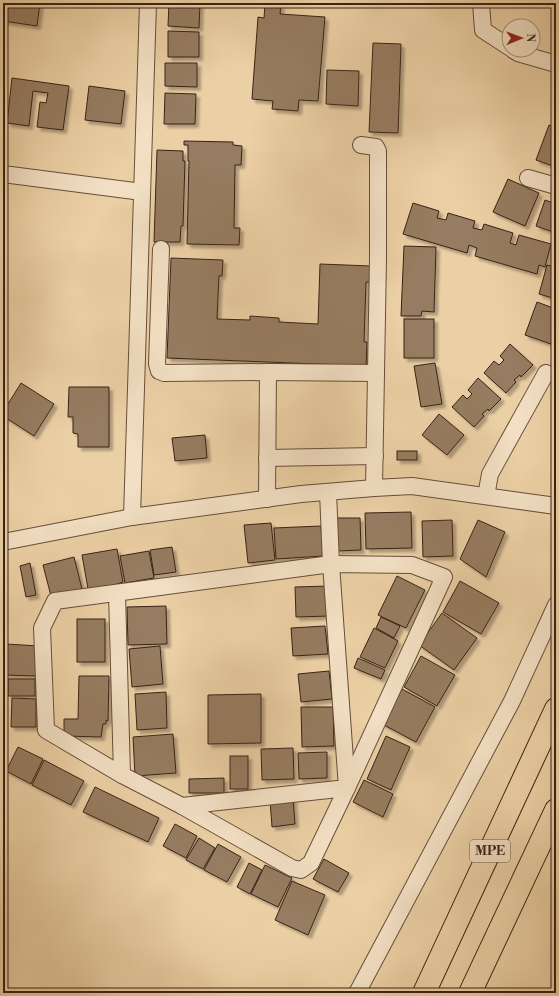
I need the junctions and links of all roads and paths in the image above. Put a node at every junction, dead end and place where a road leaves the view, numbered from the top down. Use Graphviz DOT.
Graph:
graph roads {
  1 [pos="148,3"];
  2 [pos="481,3"];
  3 [pos="501,42"];
  4 [pos="535,58"];
  5 [pos="556,64"];
  6 [pos="361,145"];
  7 [pos="3,174"];
  8 [pos="528,178"];
  9 [pos="556,186"];
  10 [pos="142,192"];
  11 [pos="161,249"];
  12 [pos="268,372"];
  13 [pos="376,373"];
  14 [pos="546,373"];
  15 [pos="375,456"];
  16 [pos="267,458"];
  17 [pos="374,488"];
  18 [pos="328,492"];
  19 [pos="486,496"];
  20 [pos="267,499"];
  21 [pos="556,506"];
  22 [pos="132,517"];
  23 [pos="3,542"];
  24 [pos="331,564"];
  25 [pos="118,594"];
  26 [pos="556,605"];
  27 [pos="556,709"];
  28 [pos="122,775"];
  29 [pos="347,788"];
  30 [pos="182,806"];
  31 [pos="556,810"];
  32 [pos="357,993"];
  33 [pos="424,993"];
  34 [pos="470,993"];
  1 -- 10 [label="street"];
  2 -- 3 [label="street"];
  4 -- 5 [label="street"];
  6 -- 13 [label="street"];
  7 -- 10 [label="street"];
  8 -- 9 [label="street"];
  10 -- 22 [label="street"];
  11 -- 12 [label="street"];
  12 -- 13 [label="street"];
  12 -- 16 [label="street"];
  13 -- 15 [label="street"];
  14 -- 19 [label="street"];
  15 -- 16 [label="street"];
  15 -- 17 [label="street"];
  16 -- 20 [label="street"];
  17 -- 18 [label="street"];
  17 -- 19 [label="street"];
  18 -- 20 [label="street"];
  18 -- 24 [label="street"];
  19 -- 21 [label="street"];
  20 -- 22 [label="street"];
  22 -- 23 [label="street"];
  24 -- 25 [label="street"];
  24 -- 29 [label="street"];
  24 -- 29 [label="street"];
  25 -- 28 [label="street"];
  25 -- 28 [label="street"];
  26 -- 32 [label="street"];
  27 -- 33 [label="highway, MPE"];
  28 -- 30 [label="street"];
  29 -- 30 [label="street"];
  29 -- 30 [label="street"];
  31 -- 34 [label="highway, MPE"];
}
